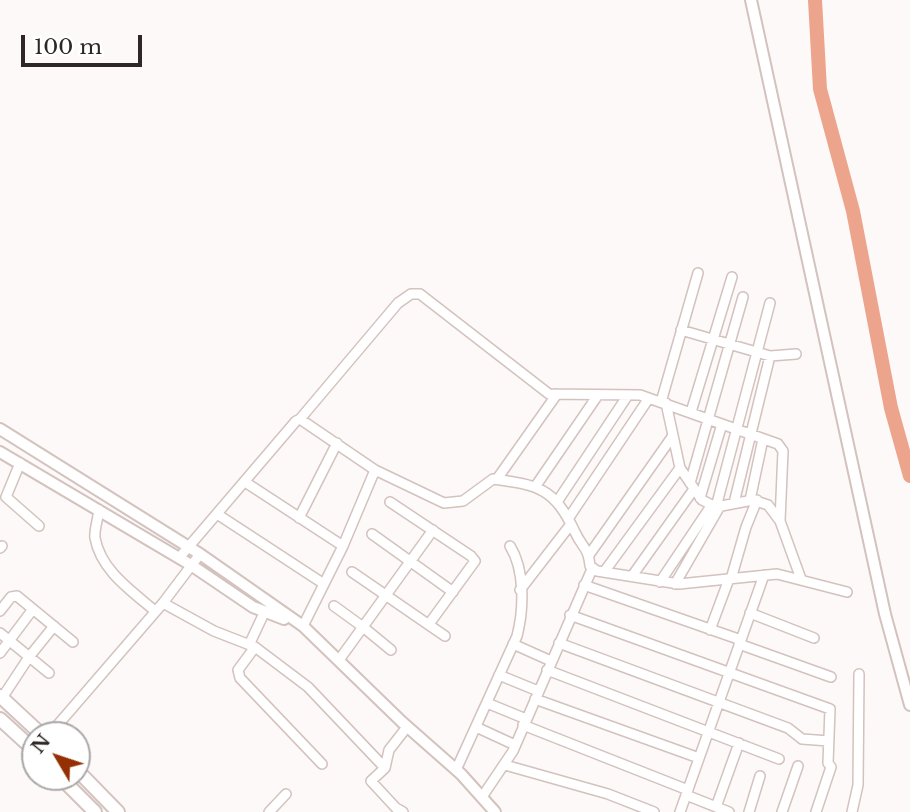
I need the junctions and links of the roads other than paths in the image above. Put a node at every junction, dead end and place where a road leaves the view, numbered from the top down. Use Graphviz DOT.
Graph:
graph roads {
  1 [pos="751,0"];
  2 [pos="698,274"];
  3 [pos="732,277"];
  4 [pos="743,297"];
  5 [pos="770,303"];
  6 [pos="681,330"];
  7 [pos="712,339"];
  8 [pos="729,344"];
  9 [pos="756,352"];
  10 [pos="796,354"];
  11 [pos="770,356"];
  12 [pos="557,394"];
  13 [pos="597,395"];
  14 [pos="628,395"];
  15 [pos="649,397"];
  16 [pos="663,402"];
  17 [pos="691,412"];
  18 [pos="707,418"];
  19 [pos="300,419"];
  20 [pos="722,424"];
  21 [pos="0,429"];
  22 [pos="736,429"];
  23 [pos="751,434"];
  24 [pos="672,437"];
  25 [pos="763,439"];
  26 [pos="337,443"];
  27 [pos="0,452"];
  28 [pos="20,463"];
  29 [pos="680,468"];
  30 [pos="375,470"];
  31 [pos="497,479"];
  32 [pos="245,482"];
  33 [pos="692,486"];
  34 [pos="535,487"];
  35 [pos="700,498"];
  36 [pos="754,500"];
  37 [pos="390,502"];
  38 [pos="557,502"];
  39 [pos="734,503"];
  40 [pos="715,506"];
  41 [pos="99,510"];
  42 [pos="217,514"];
  43 [pos="299,518"];
  44 [pos="570,521"];
  45 [pos="780,521"];
  46 [pos="39,526"];
  47 [pos="433,530"];
  48 [pos="372,534"];
  49 [pos="343,546"];
  50 [pos="510,546"];
  51 [pos="188,547"];
  52 [pos="200,554"];
  53 [pos="589,555"];
  54 [pos="179,558"];
  55 [pos="410,561"];
  56 [pos="191,565"];
  57 [pos="592,569"];
  58 [pos="352,572"];
  59 [pos="604,572"];
  60 [pos="764,575"];
  61 [pos="632,576"];
  62 [pos="730,579"];
  63 [pos="801,579"];
  64 [pos="660,582"];
  65 [pos="324,584"];
  66 [pos="675,584"];
  67 [pos="584,585"];
  68 [pos="520,590"];
  69 [pos="453,592"];
  70 [pos="846,592"];
  71 [pos="387,594"];
  72 [pos="163,603"];
  73 [pos="334,606"];
  74 [pos="1,607"];
  75 [pos="33,609"];
  76 [pos="155,611"];
  77 [pos="265,611"];
  78 [pos="750,612"];
  79 [pos="570,615"];
  80 [pos="429,624"];
  81 [pos="54,626"];
  82 [pos="303,626"];
  83 [pos="363,627"];
  84 [pos="710,630"];
  85 [pos="0,633"];
  86 [pos="445,636"];
  87 [pos="814,638"];
  88 [pos="9,640"];
  89 [pos="73,642"];
  90 [pos="740,642"];
  91 [pos="559,643"];
  92 [pos="513,644"];
  93 [pos="252,646"];
  94 [pos="391,650"];
  95 [pos="0,653"];
  96 [pos="29,657"];
  97 [pos="339,660"];
  98 [pos="549,666"];
  99 [pos="730,672"];
  100 [pos="49,673"];
  101 [pos="499,674"];
  102 [pos="859,674"];
  103 [pos="831,677"];
  104 [pos="537,695"];
  105 [pos="1,697"];
  106 [pos="719,702"];
  107 [pos="487,703"];
  108 [pos="910,705"];
  109 [pos="0,719"];
  110 [pos="27,721"];
  111 [pos="61,721"];
  112 [pos="525,722"];
  113 [pos="407,727"];
  114 [pos="476,727"];
  115 [pos="709,731"];
  116 [pos="21,738"];
  117 [pos="829,741"];
  118 [pos="739,743"];
  119 [pos="515,745"];
  120 [pos="699,758"];
  121 [pos="779,759"];
  122 [pos="322,764"];
  123 [pos="505,765"];
  124 [pos="797,766"];
  125 [pos="385,768"];
  126 [pos="456,770"];
  127 [pos="760,776"];
  128 [pos="91,784"];
  129 [pos="74,791"];
  130 [pos="687,793"];
  131 [pos="286,794"];
  132 [pos="482,797"];
  133 [pos="714,808"];
  134 [pos="272,811"];
  135 [pos="396,811"];
  136 [pos="95,812"];
  137 [pos="118,812"];
  138 [pos="495,812"];
  139 [pos="654,812"];
  140 [pos="680,812"];
  141 [pos="729,812"];
  142 [pos="749,812"];
  143 [pos="782,812"];
  144 [pos="816,812"];
  145 [pos="852,812"];
  1 -- 108 [label="street"];
  2 -- 6 [label="street"];
  3 -- 7 [label="street"];
  4 -- 8 [label="street"];
  5 -- 9 [label="street"];
  6 -- 7 [label="street"];
  6 -- 16 [label="street"];
  7 -- 8 [label="street"];
  7 -- 17 [label="street"];
  8 -- 9 [label="street"];
  8 -- 18 [label="street"];
  9 -- 11 [label="street"];
  9 -- 22 [label="street"];
  10 -- 11 [label="street"];
  11 -- 23 [label="street"];
  12 -- 13 [label="street"];
  12 -- 19 [label="street"];
  12 -- 31 [label="street"];
  13 -- 14 [label="street"];
  13 -- 34 [label="street"];
  14 -- 15 [label="street"];
  14 -- 38 [label="street"];
  15 -- 16 [label="street"];
  15 -- 44 [label="street"];
  16 -- 17 [label="street"];
  16 -- 24 [label="street"];
  17 -- 18 [label="street"];
  18 -- 20 [label="street"];
  18 -- 33 [label="street"];
  19 -- 26 [label="street"];
  19 -- 32 [label="street"];
  20 -- 22 [label="street"];
  20 -- 35 [label="street"];
  21 -- 51 [label="street"];
  22 -- 23 [label="street"];
  22 -- 40 [label="street"];
  23 -- 25 [label="street"];
  23 -- 39 [label="street"];
  24 -- 29 [label="street"];
  24 -- 53 [label="street"];
  25 -- 36 [label="street"];
  25 -- 45 [label="street"];
  26 -- 30 [label="street"];
  26 -- 43 [label="street"];
  27 -- 28 [label="street"];
  28 -- 41 [label="street"];
  28 -- 46 [label="street"];
  29 -- 33 [label="street"];
  29 -- 59 [label="street"];
  30 -- 31 [label="street"];
  30 -- 49 [label="street"];
  31 -- 34 [label="street"];
  32 -- 42 [label="street"];
  32 -- 43 [label="street"];
  33 -- 35 [label="street"];
  33 -- 61 [label="street"];
  34 -- 38 [label="street"];
  35 -- 40 [label="street"];
  36 -- 39 [label="street"];
  36 -- 45 [label="street"];
  36 -- 62 [label="street"];
  37 -- 47 [label="street"];
  38 -- 44 [label="street"];
  39 -- 40 [label="street"];
  40 -- 64 [label="street"];
  40 -- 66 [label="street"];
  41 -- 54 [label="street"];
  41 -- 76 [label="street"];
  42 -- 51 [label="street"];
  42 -- 65 [label="street"];
  43 -- 49 [label="street"];
  44 -- 53 [label="street"];
  44 -- 68 [label="street"];
  45 -- 63 [label="street"];
  47 -- 55 [label="street"];
  47 -- 69 [label="street"];
  48 -- 55 [label="street"];
  49 -- 65 [label="street"];
  50 -- 68 [label="street"];
  51 -- 52 [label="street"];
  51 -- 54 [label="street"];
  52 -- 56 [label="street"];
  52 -- 82 [label="street"];
  53 -- 57 [label="street"];
  54 -- 56 [label="street"];
  55 -- 69 [label="street"];
  55 -- 71 [label="street"];
  56 -- 72 [label="street"];
  56 -- 77 [label="street"];
  57 -- 59 [label="street"];
  57 -- 67 [label="street"];
  58 -- 71 [label="street"];
  59 -- 61 [label="street"];
  60 -- 62 [label="street"];
  60 -- 63 [label="street"];
  60 -- 78 [label="street"];
  61 -- 64 [label="street"];
  62 -- 66 [label="street"];
  62 -- 84 [label="street"];
  63 -- 70 [label="street"];
  64 -- 66 [label="street"];
  65 -- 82 [label="street"];
  67 -- 79 [label="street"];
  67 -- 84 [label="street"];
  68 -- 92 [label="street"];
  69 -- 80 [label="street"];
  71 -- 80 [label="street"];
  71 -- 83 [label="street"];
  72 -- 76 [label="street"];
  72 -- 93 [label="street"];
  73 -- 83 [label="street"];
  74 -- 75 [label="street"];
  75 -- 81 [label="street"];
  75 -- 88 [label="street"];
  76 -- 111 [label="street"];
  77 -- 82 [label="street"];
  77 -- 93 [label="street"];
  78 -- 87 [label="street"];
  78 -- 90 [label="street"];
  79 -- 91 [label="street"];
  79 -- 99 [label="street"];
  80 -- 86 [label="street"];
  81 -- 89 [label="street"];
  81 -- 96 [label="street"];
  82 -- 97 [label="street"];
  83 -- 94 [label="street"];
  83 -- 97 [label="street"];
  84 -- 90 [label="street"];
  85 -- 88 [label="street"];
  88 -- 95 [label="street"];
  88 -- 96 [label="street"];
  90 -- 99 [label="street"];
  90 -- 103 [label="street"];
  91 -- 98 [label="street"];
  91 -- 106 [label="street"];
  92 -- 98 [label="street"];
  92 -- 101 [label="street"];
  93 -- 122 [label="street"];
  93 -- 125 [label="street"];
  96 -- 100 [label="street"];
  96 -- 105 [label="street"];
  97 -- 113 [label="street"];
  98 -- 104 [label="street"];
  98 -- 115 [label="street"];
  99 -- 106 [label="street"];
  99 -- 117 [label="street"];
  101 -- 104 [label="street"];
  101 -- 107 [label="street"];
  102 -- 145 [label="street"];
  104 -- 112 [label="street"];
  104 -- 120 [label="street"];
  105 -- 110 [label="main road"];
  106 -- 115 [label="street"];
  106 -- 117 [label="street"];
  107 -- 112 [label="street"];
  107 -- 114 [label="street"];
  109 -- 116 [label="main road"];
  112 -- 119 [label="street"];
  112 -- 130 [label="street"];
  113 -- 125 [label="street"];
  113 -- 126 [label="street"];
  114 -- 119 [label="street"];
  114 -- 126 [label="street"];
  115 -- 118 [label="street"];
  115 -- 120 [label="street"];
  117 -- 144 [label="street"];
  118 -- 121 [label="street"];
  118 -- 133 [label="street"];
  119 -- 123 [label="street"];
  120 -- 130 [label="street"];
  123 -- 132 [label="street"];
  123 -- 139 [label="street"];
  124 -- 143 [label="street"];
  125 -- 135 [label="street"];
  126 -- 132 [label="street"];
  127 -- 142 [label="street"];
  128 -- 137 [label="main road"];
  129 -- 136 [label="main road"];
  130 -- 133 [label="street"];
  130 -- 140 [label="street"];
  131 -- 134 [label="street"];
  132 -- 138 [label="street"];
  133 -- 141 [label="street"];
}
